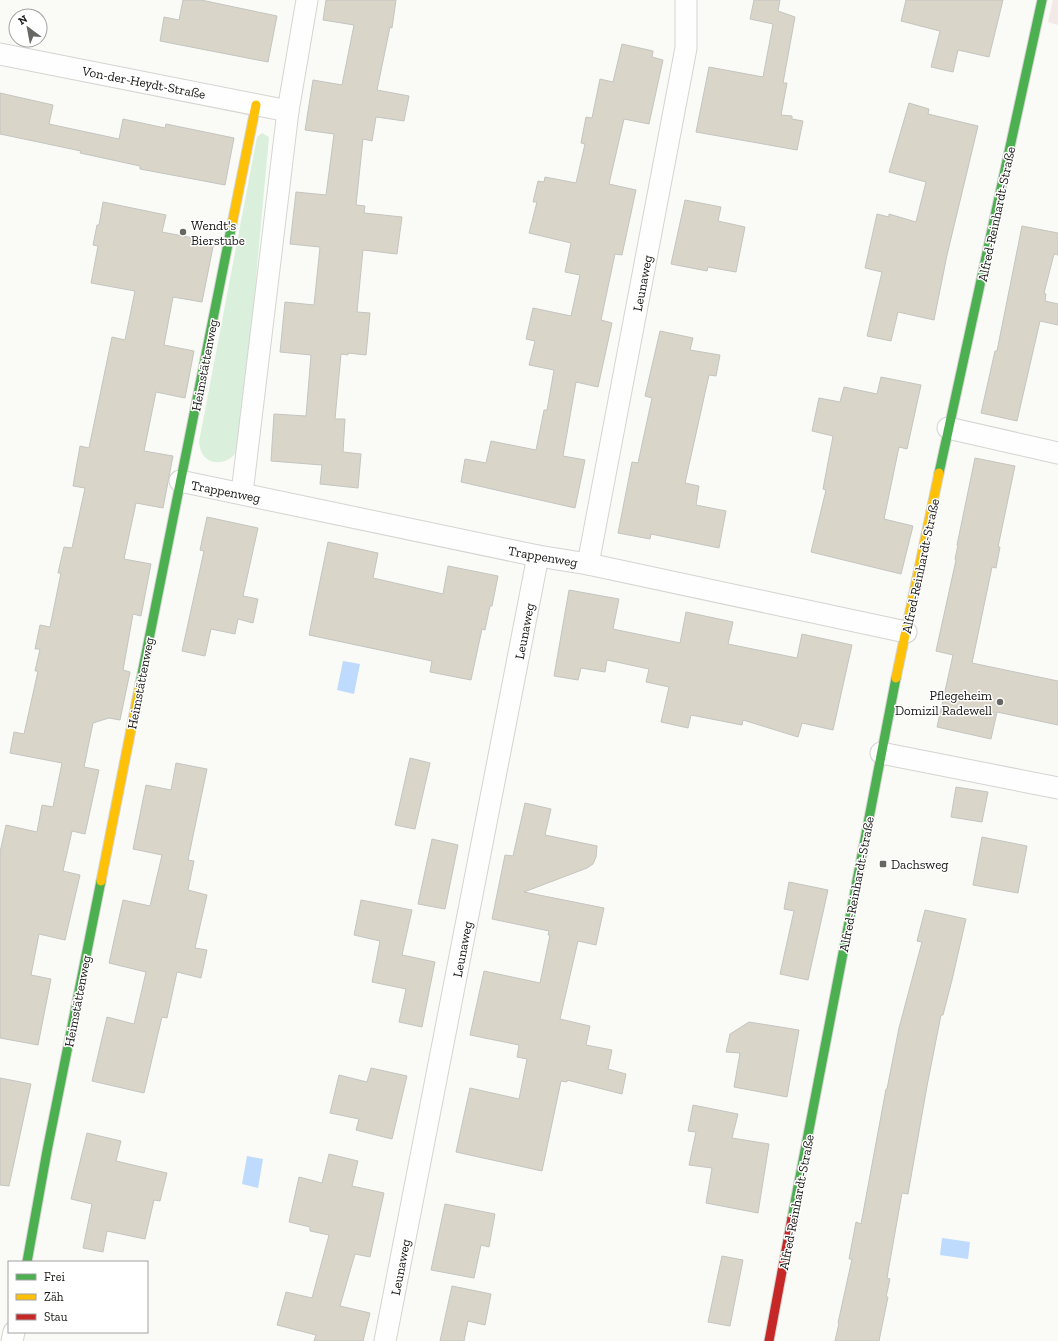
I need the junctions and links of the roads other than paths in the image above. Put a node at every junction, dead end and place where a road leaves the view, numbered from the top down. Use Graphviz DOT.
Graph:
graph roads {
  1 [pos="307,0"];
  2 [pos="686,0"];
  3 [pos="1042,0"];
  4 [pos="0,54"];
  5 [pos="256,104"];
  6 [pos="288,111"];
  7 [pos="948,428"];
  8 [pos="1058,453"];
  9 [pos="180,482"];
  10 [pos="242,494"];
  11 [pos="538,556"];
  12 [pos="588,564"];
  13 [pos="906,632"];
  14 [pos="881,753"];
  15 [pos="1058,788"];
  16 [pos="27,1261"];
  17 [pos="385,1341"];
  18 [pos="769,1341"];
  1 -- 6 [label="street"];
  2 -- 12 [label="street, Leunaweg"];
  3 -- 7 [label="street, Alfred-Reinhardt-Straße"];
  4 -- 5 [label="street, Von-der-Heydt-Straße"];
  5 -- 6 [label="street, Von-der-Heydt-Straße"];
  5 -- 9 [label="street, Heimstättenweg"];
  6 -- 10 [label="street"];
  7 -- 8 [label="street"];
  7 -- 13 [label="street, Alfred-Reinhardt-Straße"];
  9 -- 10 [label="street, Trappenweg"];
  9 -- 16 [label="street, Heimstättenweg"];
  10 -- 11 [label="street, Trappenweg"];
  11 -- 12 [label="street, Trappenweg"];
  11 -- 17 [label="street, Leunaweg"];
  12 -- 13 [label="street, Trappenweg"];
  13 -- 14 [label="street, Alfred-Reinhardt-Straße"];
  14 -- 15 [label="street"];
  14 -- 18 [label="street, Alfred-Reinhardt-Straße"];
}
